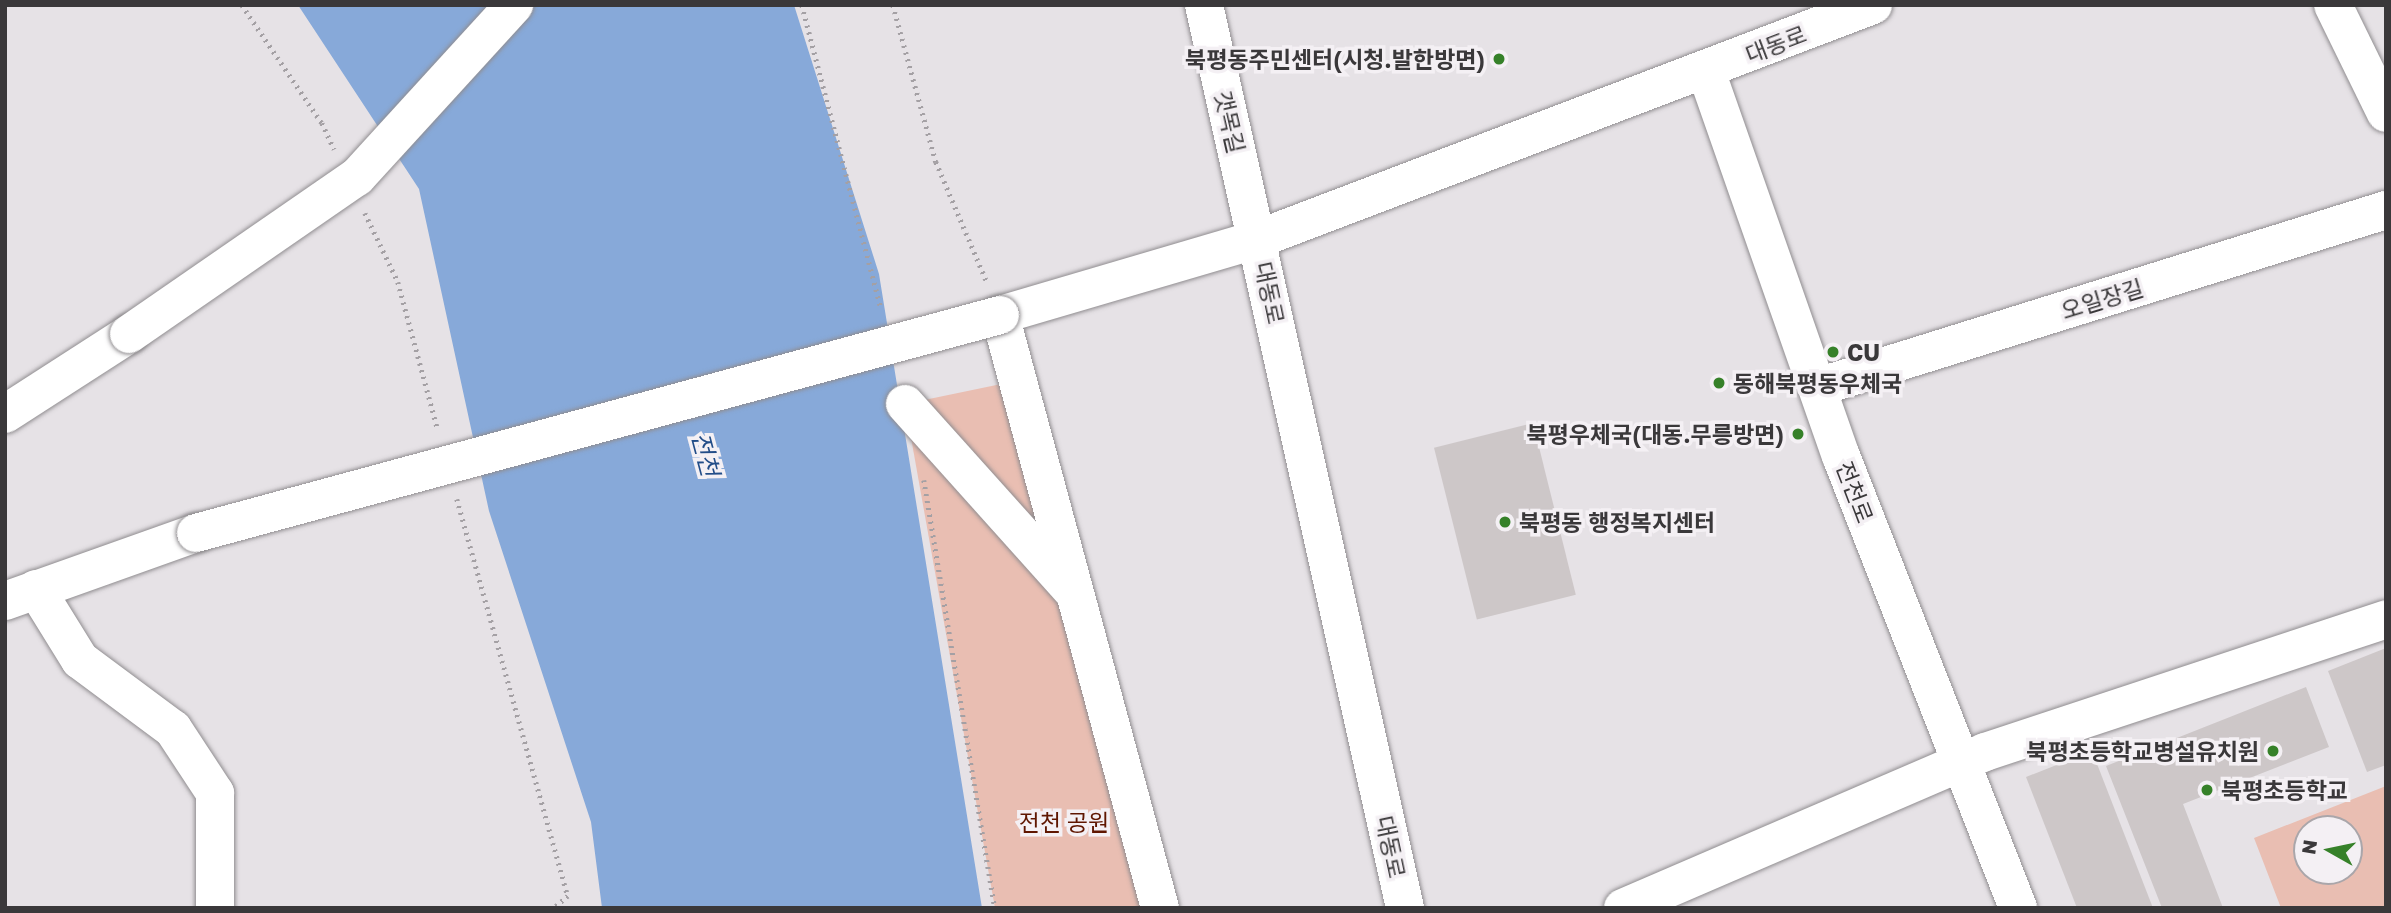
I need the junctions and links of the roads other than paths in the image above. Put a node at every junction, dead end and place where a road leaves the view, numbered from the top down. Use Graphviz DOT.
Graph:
graph roads {
  1 [pos="514,5"];
  2 [pos="1204,5"];
  3 [pos="2333,5"];
  4 [pos="1867,7"];
  5 [pos="1706,71"];
  6 [pos="2386,113"];
  7 [pos="2386,210"];
  8 [pos="1258,239"];
  9 [pos="1000,315"];
  10 [pos="1818,387"];
  11 [pos="905,404"];
  12 [pos="5,414"];
  13 [pos="1075,593"];
  14 [pos="20,595"];
  15 [pos="2386,619"];
  16 [pos="1961,761"];
  17 [pos="215,908"];
  18 [pos="1160,908"];
  19 [pos="1405,908"];
  20 [pos="1623,908"];
  21 [pos="2018,908"];
  1 -- 12 [label="street, bridge"];
  2 -- 8 [label="street, 갯목길"];
  3 -- 6 [label="street"];
  4 -- 5 [label="street, 대동로"];
  5 -- 8 [label="street, 대동로"];
  5 -- 10 [label="street, 전천로"];
  7 -- 10 [label="street, 오일장길"];
  8 -- 9 [label="street"];
  8 -- 19 [label="street, 대동로"];
  9 -- 13 [label="street"];
  9 -- 14 [label="street, bridge"];
  10 -- 16 [label="street, 전천로"];
  11 -- 13 [label="street"];
  13 -- 18 [label="street"];
  14 -- 17 [label="street"];
  15 -- 16 [label="street"];
  16 -- 20 [label="street"];
  16 -- 21 [label="street, 전천로"];
}
